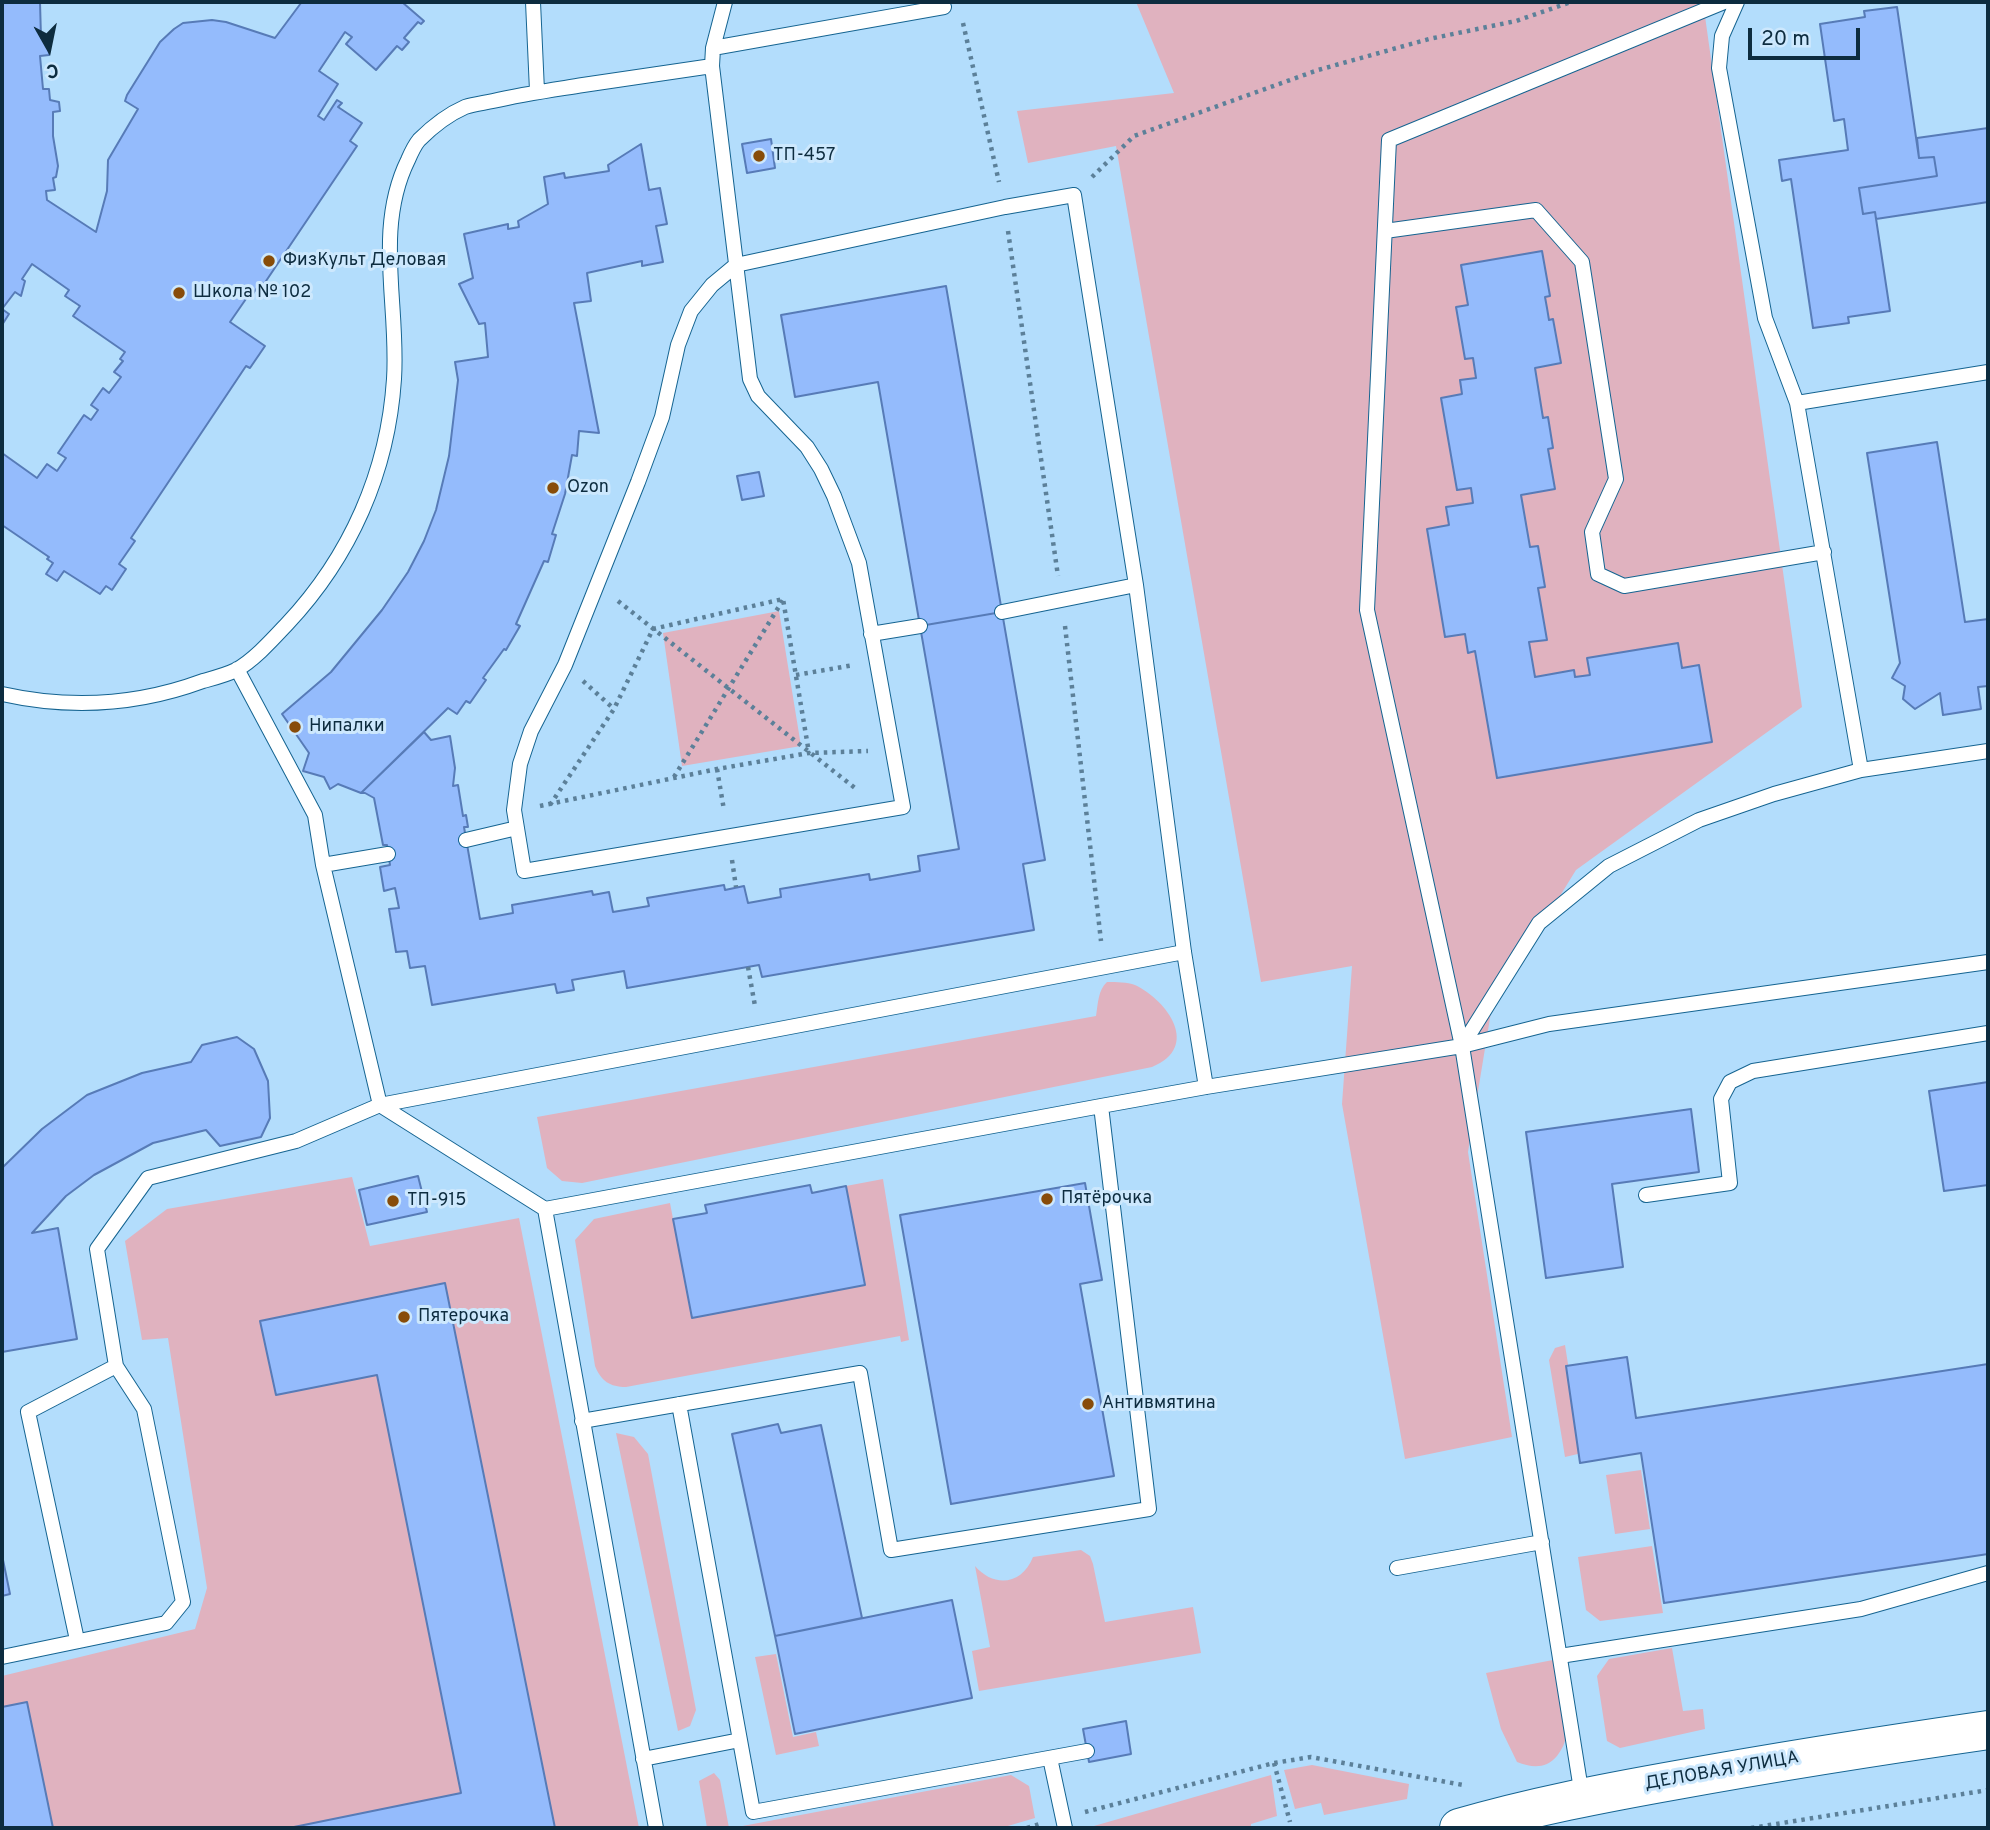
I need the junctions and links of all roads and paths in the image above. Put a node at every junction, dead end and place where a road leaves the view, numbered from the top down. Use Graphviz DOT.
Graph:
graph roads {
  1 [pos="533,2"];
  2 [pos="725,2"];
  3 [pos="1571,2"];
  4 [pos="1724,2"];
  5 [pos="1737,2"];
  6 [pos="944,7"];
  7 [pos="961,15"];
  8 [pos="713,48"];
  9 [pos="712,66"];
  10 [pos="537,91"];
  11 [pos="1074,195"];
  12 [pos="1005,207"];
  13 [pos="1385,231"];
  14 [pos="736,265"];
  15 [pos="1988,372"];
  16 [pos="1797,403"];
  17 [pos="1824,552"];
  18 [pos="597,584"];
  19 [pos="1136,585"];
  20 [pos="783,599"];
  21 [pos="1062,600"];
  22 [pos="1002,612"];
  23 [pos="920,626"];
  24 [pos="653,629"];
  25 [pos="871,634"];
  26 [pos="876,661"];
  27 [pos="565,665"];
  28 [pos="236,670"];
  29 [pos="796,675"];
  30 [pos="729,689"];
  31 [pos="2,694"];
  32 [pos="614,709"];
  33 [pos="892,750"];
  34 [pos="1988,751"];
  35 [pos="809,753"];
  36 [pos="717,769"];
  37 [pos="1861,770"];
  38 [pos="673,779"];
  39 [pos="550,805"];
  40 [pos="514,810"];
  41 [pos="884,810"];
  42 [pos="517,828"];
  43 [pos="729,836"];
  44 [pos="466,840"];
  45 [pos="388,854"];
  46 [pos="323,865"];
  47 [pos="1184,952"];
  48 [pos="1988,962"];
  49 [pos="1104,966"];
  50 [pos="748,967"];
  51 [pos="760,1031"];
  52 [pos="1988,1033"];
  53 [pos="1462,1046"];
  54 [pos="1206,1087"];
  55 [pos="380,1105"];
  56 [pos="1101,1106"];
  57 [pos="1646,1195"];
  58 [pos="545,1209"];
  59 [pos="116,1366"];
  60 [pos="679,1404"];
  61 [pos="582,1421"];
  62 [pos="1542,1542"];
  63 [pos="1397,1568"];
  64 [pos="1988,1573"];
  65 [pos="77,1640"];
  66 [pos="1560,1656"];
  67 [pos="2,1657"];
  68 [pos="1988,1730"];
  69 [pos="740,1740"];
  70 [pos="1087,1751"];
  71 [pos="1050,1758"];
  72 [pos="643,1759"];
  73 [pos="1274,1763"];
  74 [pos="1464,1785"];
  75 [pos="1988,1790"];
  76 [pos="1583,1798"];
  77 [pos="1513,1821"];
  78 [pos="1290,1822"];
  79 [pos="1064,1823"];
  80 [pos="656,1828"];
  81 [pos="1027,1828"];
  82 [pos="1459,1828"];
  83 [pos="1751,1828"];
  1 -- 10 [label="lane"];
  2 -- 8 [label="lane"];
  3 -- 11 [label="path"];
  4 -- 13 [label="lane"];
  5 -- 16 [label="lane"];
  6 -- 8 [label="lane"];
  7 -- 12 [label="path"];
  8 -- 9 [label="lane"];
  9 -- 10 [label="lane"];
  9 -- 14 [label="lane"];
  10 -- 28 [label="lane"];
  11 -- 12 [label="lane"];
  11 -- 19 [label="lane"];
  12 -- 14 [label="lane"];
  12 -- 21 [label="path"];
  13 -- 17 [label="lane"];
  13 -- 53 [label="lane"];
  14 -- 18 [label="lane"];
  14 -- 25 [label="lane"];
  15 -- 16 [label="lane"];
  16 -- 17 [label="lane"];
  17 -- 37 [label="lane"];
  18 -- 24 [label="path"];
  18 -- 27 [label="lane"];
  19 -- 21 [label="lane"];
  19 -- 47 [label="lane"];
  20 -- 24 [label="path"];
  20 -- 29 [label="path"];
  20 -- 30 [label="path"];
  21 -- 22 [label="lane"];
  21 -- 49 [label="path"];
  23 -- 25 [label="lane"];
  24 -- 30 [label="path"];
  24 -- 32 [label="path"];
  25 -- 26 [label="lane"];
  26 -- 29 [label="path"];
  26 -- 33 [label="lane"];
  27 -- 32 [label="path"];
  27 -- 40 [label="lane"];
  28 -- 31 [label="lane"];
  28 -- 46 [label="lane"];
  29 -- 35 [label="path"];
  30 -- 35 [label="path"];
  30 -- 38 [label="path"];
  32 -- 39 [label="path"];
  33 -- 35 [label="path"];
  33 -- 41 [label="lane"];
  34 -- 37 [label="lane"];
  35 -- 36 [label="path"];
  35 -- 41 [label="path"];
  36 -- 38 [label="path"];
  36 -- 43 [label="path"];
  37 -- 53 [label="lane"];
  38 -- 39 [label="path"];
  39 -- 40 [label="path"];
  40 -- 42 [label="lane"];
  41 -- 43 [label="lane"];
  42 -- 43 [label="lane"];
  42 -- 44 [label="lane"];
  45 -- 46 [label="lane"];
  46 -- 55 [label="lane"];
  47 -- 49 [label="lane"];
  47 -- 54 [label="lane"];
  48 -- 53 [label="lane"];
  49 -- 51 [label="lane"];
  50 -- 51 [label="path"];
  51 -- 55 [label="lane"];
  52 -- 57 [label="lane"];
  53 -- 54 [label="lane"];
  53 -- 62 [label="lane"];
  54 -- 56 [label="lane"];
  55 -- 58 [label="lane"];
  55 -- 59 [label="lane"];
  56 -- 58 [label="lane"];
  56 -- 60 [label="lane"];
  58 -- 61 [label="lane"];
  59 -- 65 [label="lane"];
  59 -- 65 [label="lane"];
  60 -- 61 [label="lane"];
  60 -- 69 [label="lane"];
  61 -- 72 [label="lane"];
  62 -- 63 [label="lane"];
  62 -- 66 [label="lane"];
  64 -- 66 [label="lane"];
  65 -- 67 [label="lane"];
  66 -- 76 [label="lane"];
  68 -- 76 [label="street, ДЕЛОВАЯ УЛИЦА"];
  69 -- 71 [label="lane"];
  69 -- 72 [label="lane"];
  70 -- 71 [label="lane"];
  71 -- 79 [label="lane"];
  72 -- 80 [label="lane"];
  73 -- 74 [label="path"];
  73 -- 78 [label="path"];
  73 -- 79 [label="path"];
  75 -- 83 [label="path"];
  76 -- 77 [label="street, ДЕЛОВАЯ УЛИЦА"];
  77 -- 82 [label="street, ДЕЛОВАЯ УЛИЦА"];
  79 -- 81 [label="path"];
}
